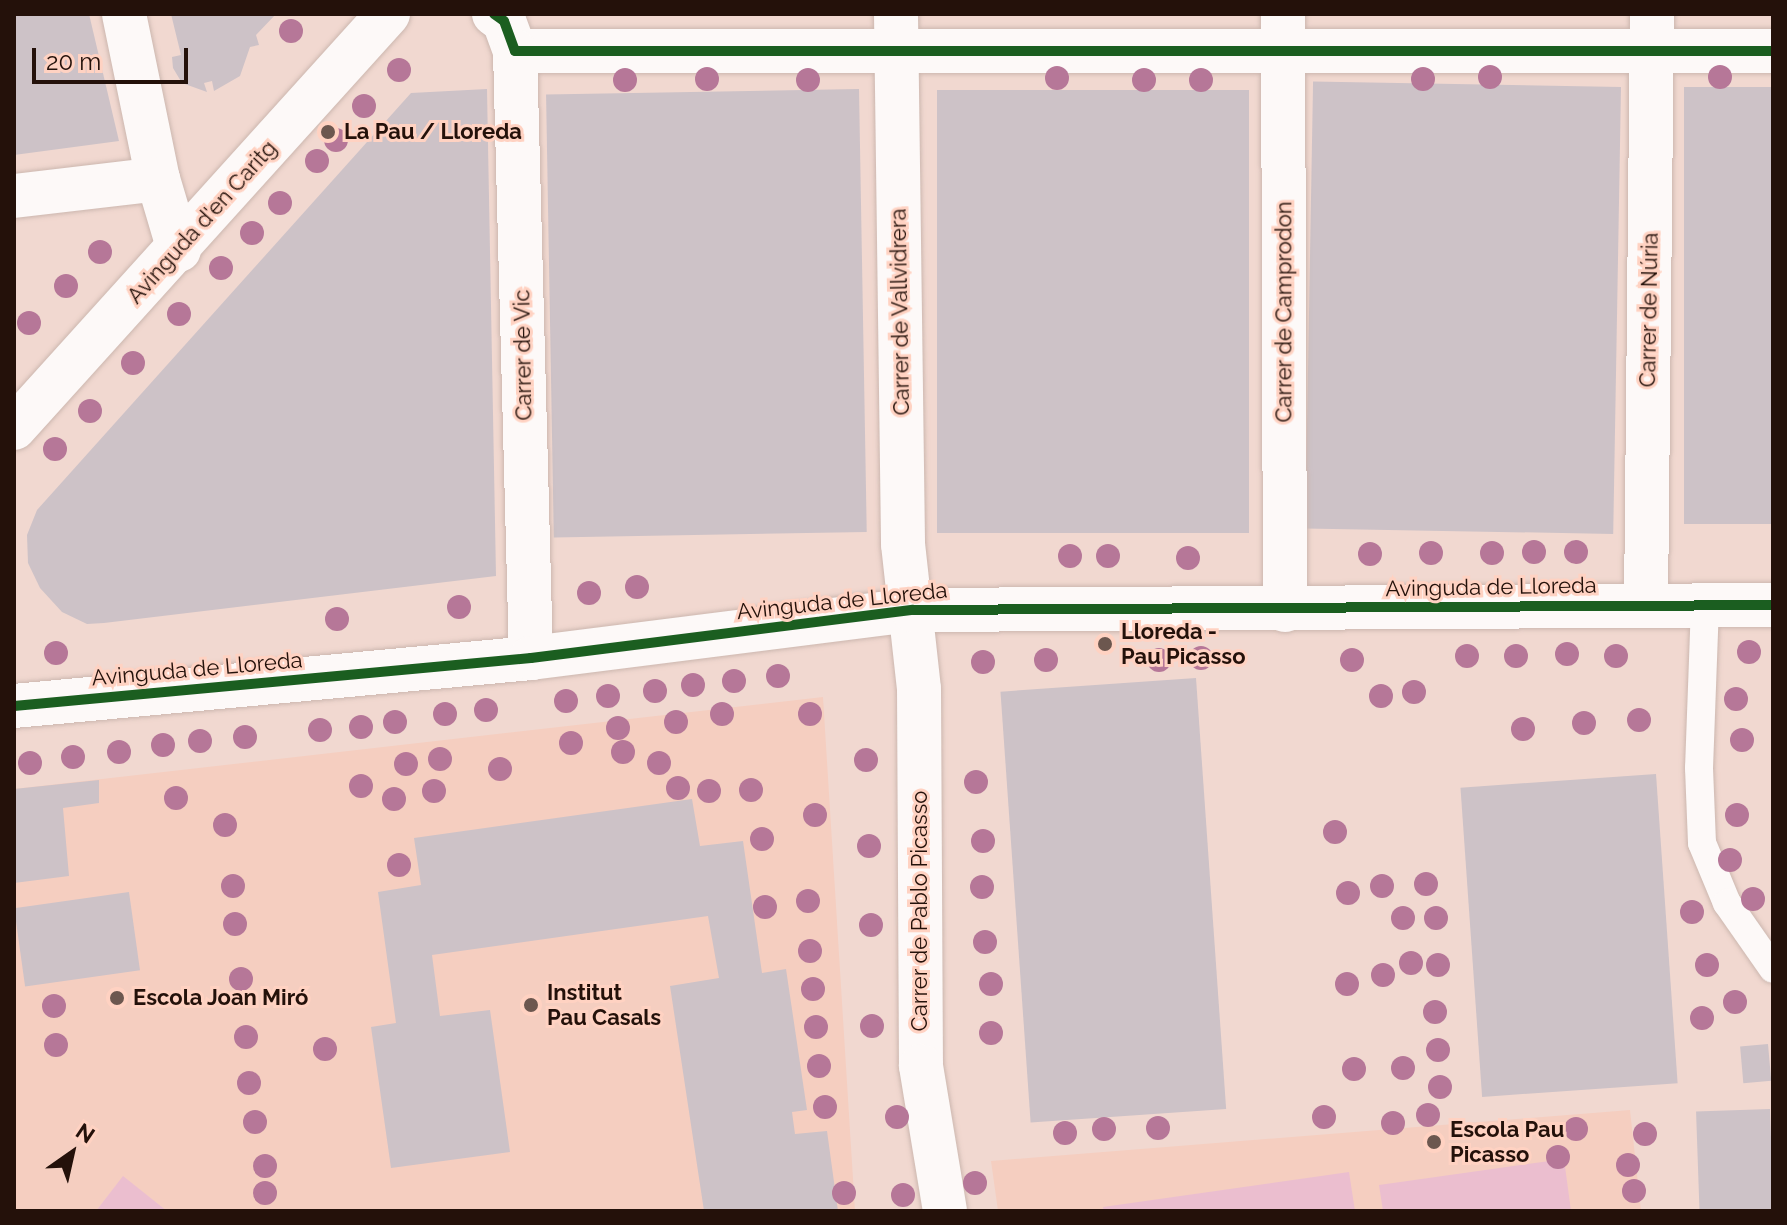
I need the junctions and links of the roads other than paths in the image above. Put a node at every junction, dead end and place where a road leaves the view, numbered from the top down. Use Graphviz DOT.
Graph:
graph roads {
  1 [pos="124,14"];
  2 [pos="388,14"];
  3 [pos="494,14"];
  4 [pos="896,32"];
  5 [pos="1283,32"];
  6 [pos="1653,32"];
  7 [pos="515,51"];
  8 [pos="1773,51"];
  9 [pos="158,179"];
  10 [pos="14,196"];
  11 [pos="179,250"];
  12 [pos="14,428"];
  13 [pos="1646,605"];
  14 [pos="1705,605"];
  15 [pos="1773,605"];
  16 [pos="913,610"];
  17 [pos="1285,610"];
  18 [pos="531,658"];
  19 [pos="14,706"];
  20 [pos="1773,969"];
  21 [pos="945,1211"];
  1 -- 9 [label="street"];
  2 -- 11 [label="street, Avinguda d'en Caritg"];
  3 -- 7 [label="street"];
  4 -- 5 [label="street"];
  4 -- 7 [label="street"];
  4 -- 16 [label="street, Carrer de Vallvidrera"];
  5 -- 6 [label="street"];
  5 -- 17 [label="street, Carrer de Camprodon"];
  6 -- 8 [label="street"];
  6 -- 13 [label="street, Carrer de Núria"];
  7 -- 18 [label="street, Carrer de Vic"];
  9 -- 10 [label="street"];
  9 -- 11 [label="street"];
  11 -- 12 [label="street, Avinguda d'en Caritg"];
  13 -- 14 [label="street, Avinguda de Lloreda"];
  13 -- 17 [label="street, Avinguda de Lloreda"];
  14 -- 15 [label="street, Avinguda de Lloreda"];
  14 -- 20 [label="lane"];
  16 -- 17 [label="street, Avinguda de Lloreda"];
  16 -- 18 [label="street, Avinguda de Lloreda"];
  16 -- 21 [label="street, Carrer de Pablo Picasso"];
  18 -- 19 [label="street, Avinguda de Lloreda"];
}
